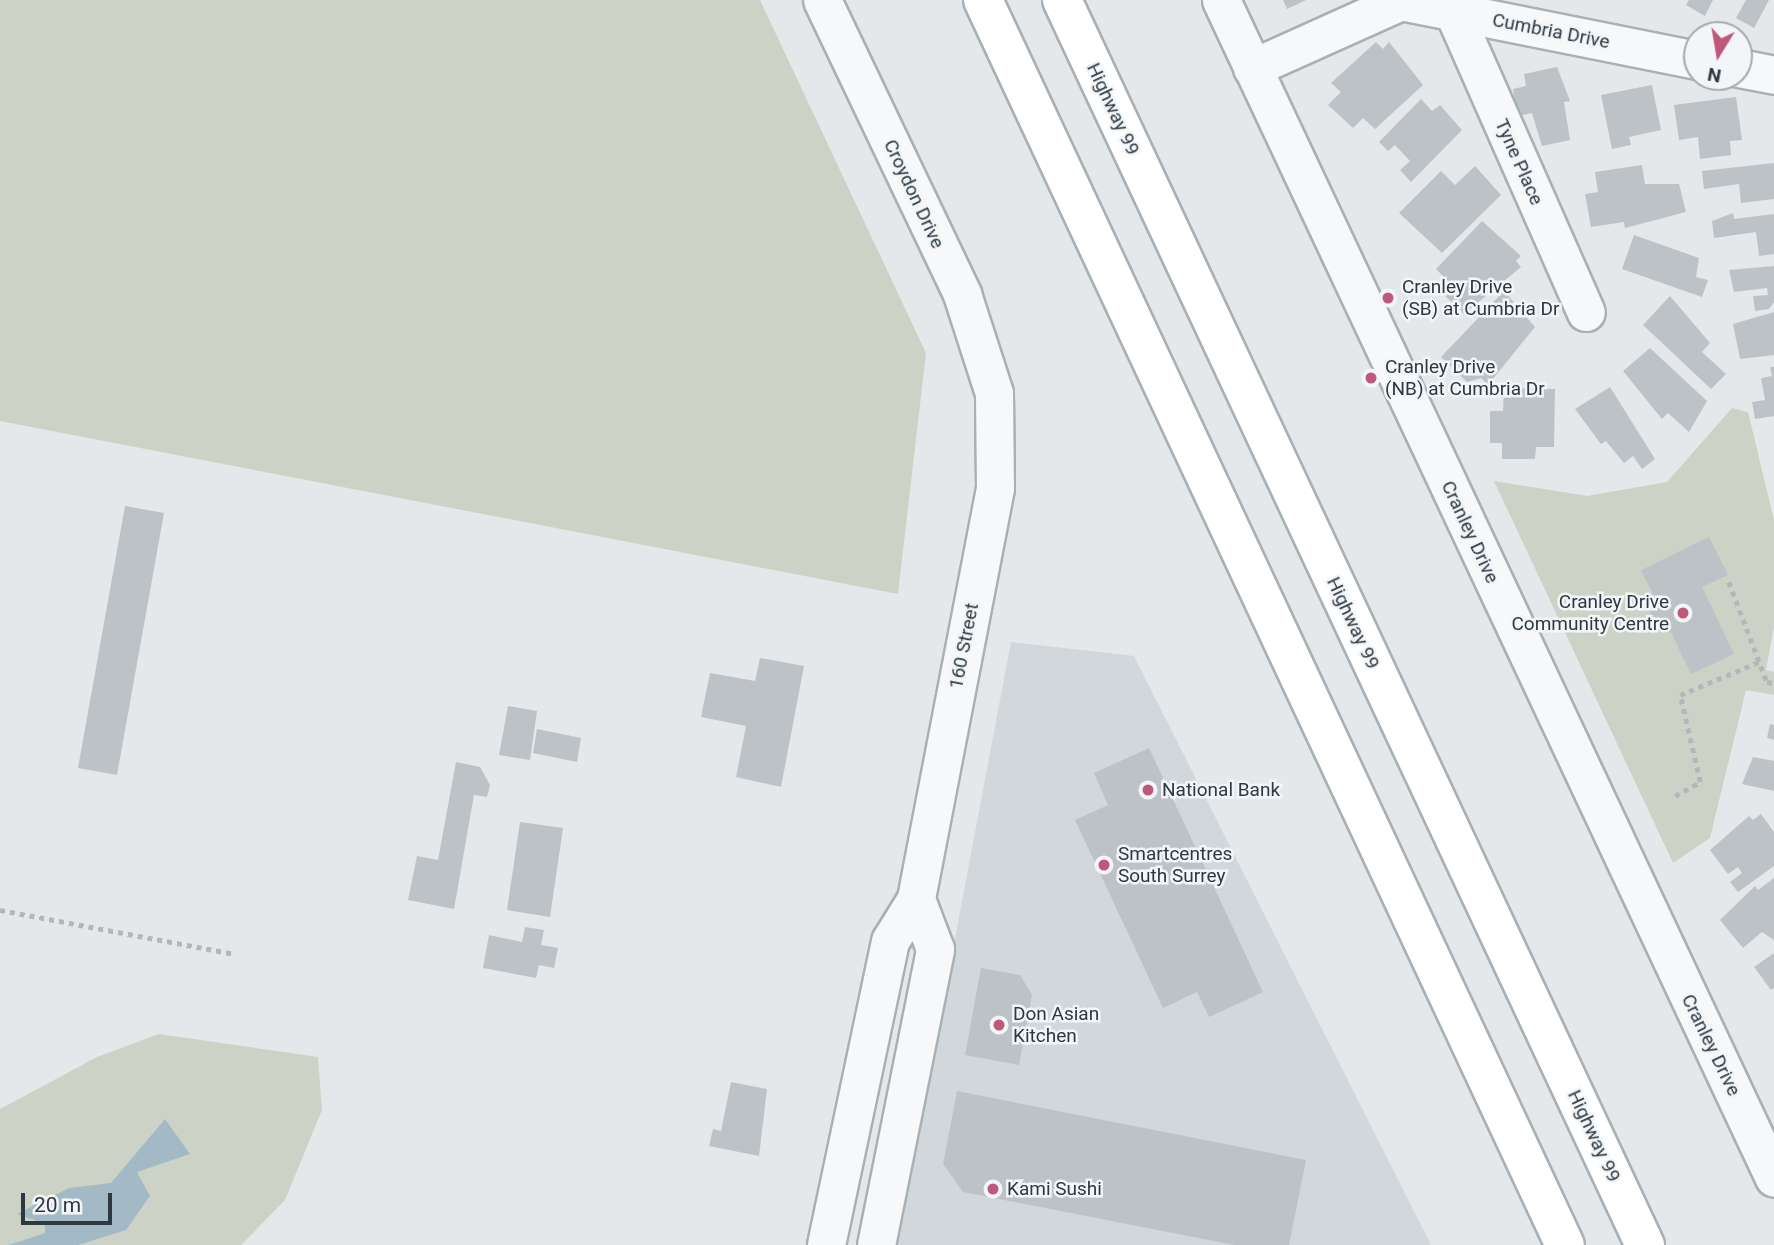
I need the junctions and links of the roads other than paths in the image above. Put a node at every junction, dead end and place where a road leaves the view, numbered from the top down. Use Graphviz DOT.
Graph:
graph roads {
  1 [pos="822,0"];
  2 [pos="983,0"];
  3 [pos="1062,0"];
  4 [pos="1221,0"];
  5 [pos="1453,11"];
  6 [pos="1683,57"];
  7 [pos="1252,68"];
  8 [pos="1753,71"];
  9 [pos="1774,75"];
  10 [pos="1586,312"];
  11 [pos="995,393"];
  12 [pos="916,899"];
  13 [pos="1774,1178"];
  14 [pos="826,1245"];
  15 [pos="876,1245"];
  16 [pos="1565,1245"];
  17 [pos="1645,1245"];
  1 -- 11 [label="street, Croydon Drive"];
  2 -- 16 [label="highway"];
  3 -- 17 [label="highway, Highway 99"];
  4 -- 7 [label="street, Cranley Drive"];
  5 -- 6 [label="street, Cumbria Drive"];
  5 -- 7 [label="street, Cumbria Drive"];
  5 -- 10 [label="street, Tyne Place"];
  7 -- 13 [label="street, Cranley Drive"];
  8 -- 9 [label="street"];
  11 -- 12 [label="street, 160 Street"];
  12 -- 14 [label="street, 160 Street"];
  12 -- 15 [label="street"];
}
